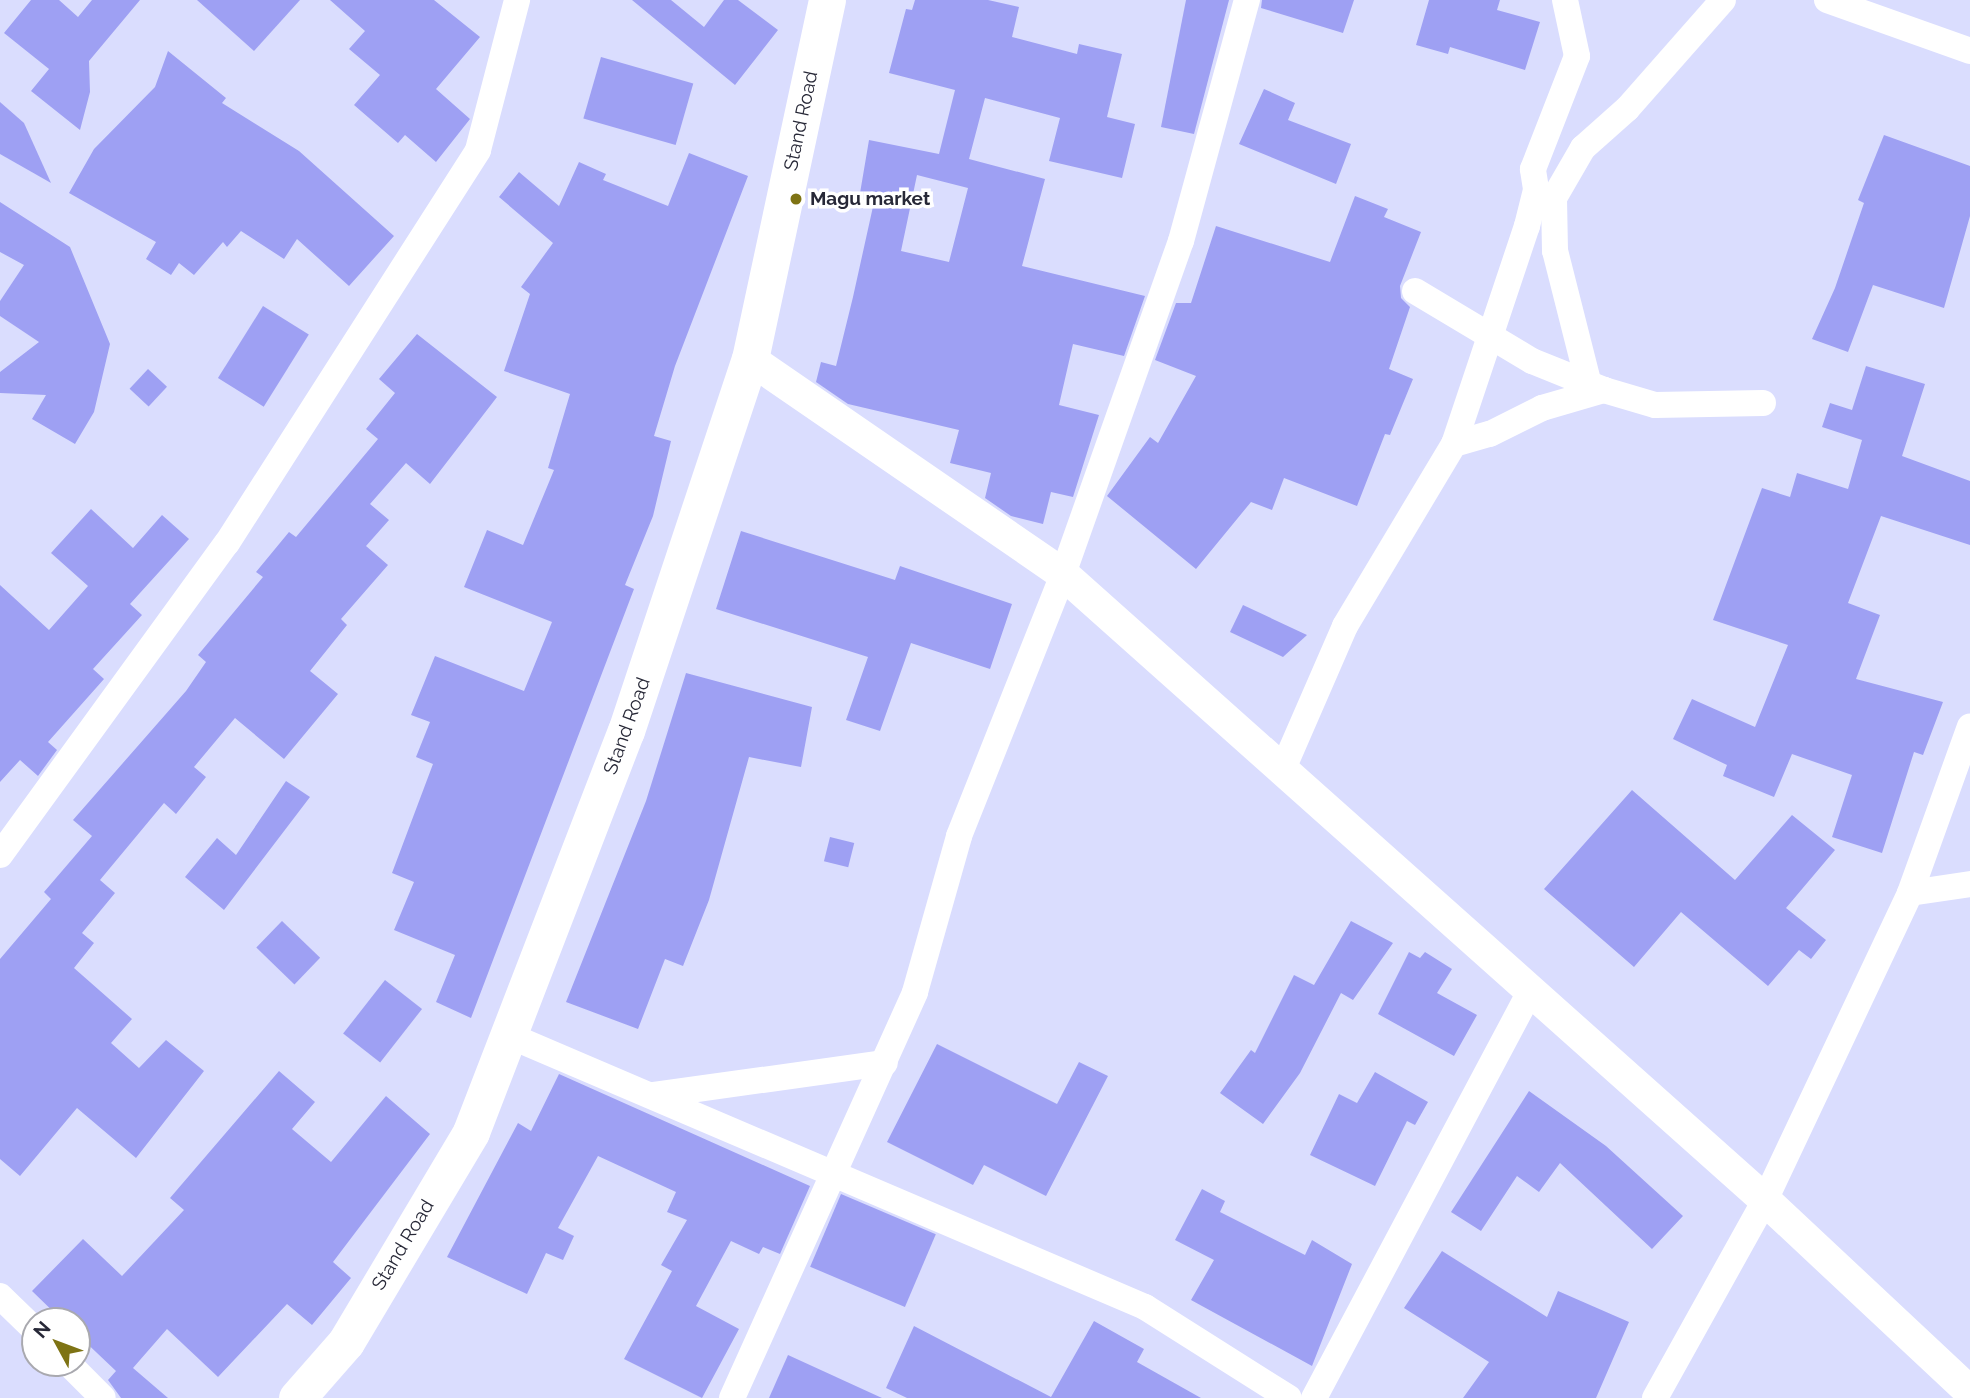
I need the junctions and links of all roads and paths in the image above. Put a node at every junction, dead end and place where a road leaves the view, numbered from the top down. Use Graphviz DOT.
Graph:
graph roads {
  1 [pos="517,0"];
  2 [pos="827,0"];
  3 [pos="1247,0"];
  4 [pos="1565,0"];
  5 [pos="1723,0"];
  6 [pos="1828,0"];
  7 [pos="1970,51"];
  8 [pos="1415,291"];
  9 [pos="1490,338"];
  10 [pos="750,359"];
  11 [pos="1596,388"];
  12 [pos="1763,403"];
  13 [pos="1454,444"];
  14 [pos="1063,573"];
  15 [pos="1970,726"];
  16 [pos="1282,771"];
  17 [pos="0,855"];
  18 [pos="1970,884"];
  19 [pos="1910,893"];
  20 [pos="1529,993"];
  21 [pos="508,1035"];
  22 [pos="885,1063"];
  23 [pos="652,1095"];
  24 [pos="832,1171"];
  25 [pos="1765,1200"];
  26 [pos="0,1296"];
  27 [pos="21,1317"];
  28 [pos="82,1377"];
  29 [pos="1970,1392"];
  30 [pos="103,1398"];
  31 [pos="297,1398"];
  32 [pos="732,1398"];
  33 [pos="1289,1398"];
  34 [pos="1314,1398"];
  35 [pos="1654,1398"];
  1 -- 17 [label="street"];
  2 -- 10 [label="main road, Stand Road"];
  3 -- 14 [label="street"];
  4 -- 9 [label="street"];
  5 -- 11 [label="street"];
  6 -- 7 [label="street"];
  8 -- 9 [label="street"];
  9 -- 11 [label="street"];
  9 -- 13 [label="street"];
  10 -- 14 [label="street"];
  10 -- 21 [label="main road, Stand Road"];
  11 -- 12 [label="street"];
  11 -- 13 [label="street"];
  13 -- 16 [label="street"];
  14 -- 16 [label="street"];
  14 -- 22 [label="street"];
  15 -- 19 [label="street"];
  16 -- 20 [label="street"];
  18 -- 19 [label="street"];
  19 -- 25 [label="street"];
  20 -- 25 [label="street"];
  20 -- 34 [label="street"];
  21 -- 23 [label="street"];
  21 -- 31 [label="main road, Stand Road"];
  22 -- 23 [label="street"];
  22 -- 24 [label="street"];
  23 -- 24 [label="street"];
  24 -- 32 [label="street"];
  24 -- 33 [label="street"];
  25 -- 29 [label="street"];
  25 -- 35 [label="street"];
  26 -- 27 [label="street"];
  28 -- 30 [label="street"];
}
